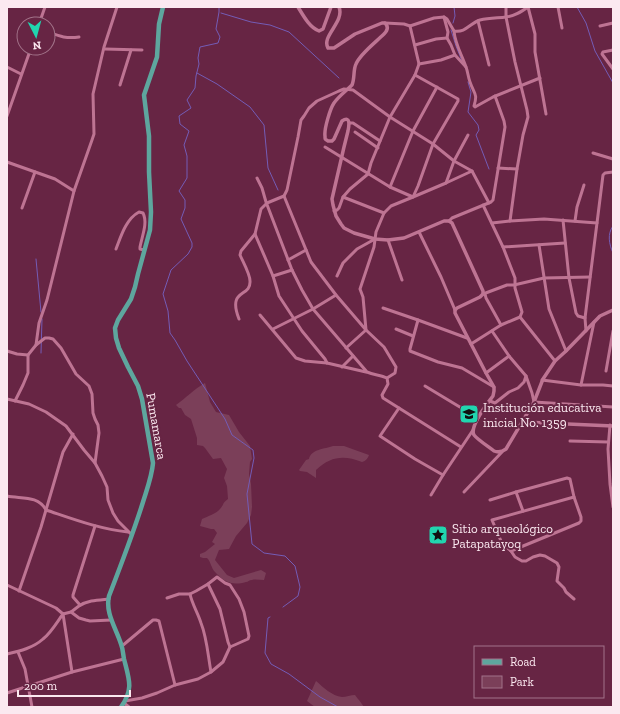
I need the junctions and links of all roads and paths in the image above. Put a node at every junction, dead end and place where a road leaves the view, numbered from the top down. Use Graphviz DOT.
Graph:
graph roads {
  1 [pos="117,7"];
  2 [pos="163,7"];
  3 [pos="298,7"];
  4 [pos="331,7"];
  5 [pos="339,7"];
  6 [pos="506,7"];
  7 [pos="528,7"];
  8 [pos="558,7"];
  9 [pos="444,17"];
  10 [pos="506,17"];
  11 [pos="478,21"];
  12 [pos="385,23"];
  13 [pos="613,23"];
  14 [pos="410,26"];
  15 [pos="600,26"];
  16 [pos="562,28"];
  17 [pos="454,31"];
  18 [pos="56,35"];
  19 [pos="79,37"];
  20 [pos="447,38"];
  21 [pos="415,45"];
  22 [pos="104,49"];
  23 [pos="131,50"];
  24 [pos="142,50"];
  25 [pos="613,50"];
  26 [pos="455,55"];
  27 [pos="28,56"];
  28 [pos="419,64"];
  29 [pos="489,65"];
  30 [pos="7,67"];
  31 [pos="467,68"];
  32 [pos="613,69"];
  33 [pos="22,74"];
  34 [pos="415,75"];
  35 [pos="540,78"];
  36 [pos="120,85"];
  37 [pos="521,86"];
  38 [pos="437,87"];
  39 [pos="348,89"];
  40 [pos="495,96"];
  41 [pos="546,114"];
  42 [pos="7,116"];
  43 [pos="390,117"];
  44 [pos="350,123"];
  45 [pos="413,131"];
  46 [pos="354,132"];
  47 [pos="468,135"];
  48 [pos="380,141"];
  49 [pos="433,144"];
  50 [pos="325,148"];
  51 [pos="378,148"];
  52 [pos="593,153"];
  53 [pos="342,158"];
  54 [pos="613,159"];
  55 [pos="454,161"];
  56 [pos="7,162"];
  57 [pos="498,168"];
  58 [pos="517,169"];
  59 [pos="472,170"];
  60 [pos="34,172"];
  61 [pos="613,172"];
  62 [pos="368,174"];
  63 [pos="257,178"];
  64 [pos="446,183"];
  65 [pos="584,185"];
  66 [pos="390,187"];
  67 [pos="74,190"];
  68 [pos="284,196"];
  69 [pos="413,197"];
  70 [pos="343,198"];
  71 [pos="267,203"];
  72 [pos="489,203"];
  73 [pos="483,205"];
  74 [pos="22,208"];
  75 [pos="334,211"];
  76 [pos="384,213"];
  77 [pos="563,220"];
  78 [pos="449,221"];
  79 [pos="510,221"];
  80 [pos="575,221"];
  81 [pos="597,223"];
  82 [pos="492,224"];
  83 [pos="419,232"];
  84 [pos="255,234"];
  85 [pos="374,239"];
  86 [pos="388,240"];
  87 [pos="565,243"];
  88 [pos="540,245"];
  89 [pos="503,247"];
  90 [pos="116,249"];
  91 [pos="144,250"];
  92 [pos="306,250"];
  93 [pos="288,260"];
  94 [pos="292,270"];
  95 [pos="273,276"];
  96 [pos="337,276"];
  97 [pos="590,277"];
  98 [pos="544,278"];
  99 [pos="569,278"];
  100 [pos="402,280"];
  101 [pos="514,285"];
  102 [pos="484,294"];
  103 [pos="336,296"];
  104 [pos="383,308"];
  105 [pos="313,309"];
  106 [pos="455,310"];
  107 [pos="613,310"];
  108 [pos="260,314"];
  109 [pos="520,317"];
  110 [pos="584,318"];
  111 [pos="239,319"];
  112 [pos="294,319"];
  113 [pos="418,320"];
  114 [pos="595,321"];
  115 [pos="501,325"];
  116 [pos="273,329"];
  117 [pos="366,330"];
  118 [pos="396,330"];
  119 [pos="492,331"];
  120 [pos="586,331"];
  121 [pos="613,331"];
  122 [pos="413,336"];
  123 [pos="467,338"];
  124 [pos="36,344"];
  125 [pos="470,344"];
  126 [pos="346,348"];
  127 [pos="7,351"];
  128 [pos="566,351"];
  129 [pos="28,355"];
  130 [pos="353,356"];
  131 [pos="509,356"];
  132 [pos="555,361"];
  133 [pos="327,363"];
  134 [pos="342,367"];
  135 [pos="606,371"];
  136 [pos="367,372"];
  137 [pos="486,373"];
  138 [pos="526,376"];
  139 [pos="387,378"];
  140 [pos="542,380"];
  141 [pos="581,385"];
  142 [pos="425,386"];
  143 [pos="613,386"];
  144 [pos="494,387"];
  145 [pos="7,399"];
  146 [pos="490,400"];
  147 [pos="15,401"];
  148 [pos="534,402"];
  149 [pos="613,407"];
  150 [pos="399,408"];
  151 [pos="478,418"];
  152 [pos="522,422"];
  153 [pos="611,426"];
  154 [pos="473,430"];
  155 [pos="73,434"];
  156 [pos="570,440"];
  157 [pos="608,442"];
  158 [pos="461,447"];
  159 [pos="502,452"];
  160 [pos="95,463"];
  161 [pos="443,475"];
  162 [pos="464,492"];
  163 [pos="516,492"];
  164 [pos="431,495"];
  165 [pos="7,496"];
  166 [pos="574,497"];
  167 [pos="490,500"];
  168 [pos="613,507"];
  169 [pos="46,510"];
  170 [pos="522,511"];
  171 [pos="95,526"];
  172 [pos="130,533"];
  173 [pos="511,551"];
  174 [pos="208,584"];
  175 [pos="7,585"];
  176 [pos="19,591"];
  177 [pos="190,594"];
  178 [pos="167,598"];
  179 [pos="109,599"];
  180 [pos="574,599"];
  181 [pos="80,605"];
  182 [pos="71,612"];
  183 [pos="62,614"];
  184 [pos="111,620"];
  185 [pos="122,646"];
  186 [pos="230,647"];
  187 [pos="18,652"];
  188 [pos="7,654"];
  189 [pos="124,658"];
  190 [pos="72,672"];
  191 [pos="211,672"];
  192 [pos="28,685"];
  193 [pos="175,685"];
  194 [pos="7,693"];
  195 [pos="123,704"];
  196 [pos="32,707"];
  197 [pos="129,707"];
  1 -- 22 [label="street"];
  2 -- 91 [label="main road, Pumamarca"];
  3 -- 4 [label="street"];
  5 -- 12 [label="street"];
  6 -- 10 [label="street"];
  7 -- 10 [label="street"];
  7 -- 35 [label="street"];
  8 -- 16 [label="street"];
  9 -- 14 [label="street"];
  9 -- 17 [label="street"];
  9 -- 20 [label="street"];
  10 -- 11 [label="street"];
  10 -- 37 [label="street"];
  11 -- 17 [label="street"];
  11 -- 29 [label="street"];
  12 -- 14 [label="street"];
  12 -- 39 [label="street"];
  13 -- 15 [label="street"];
  14 -- 21 [label="street"];
  17 -- 31 [label="street"];
  18 -- 19 [label="street"];
  20 -- 21 [label="street"];
  20 -- 26 [label="street"];
  21 -- 28 [label="street"];
  22 -- 23 [label="street"];
  22 -- 67 [label="street"];
  23 -- 24 [label="street"];
  23 -- 36 [label="street"];
  25 -- 32 [label="street"];
  26 -- 28 [label="street"];
  26 -- 31 [label="street"];
  27 -- 33 [label="street"];
  28 -- 34 [label="street"];
  30 -- 33 [label="street"];
  31 -- 40 [label="street"];
  33 -- 42 [label="street"];
  34 -- 38 [label="street"];
  34 -- 43 [label="street"];
  35 -- 37 [label="street"];
  35 -- 41 [label="street"];
  37 -- 40 [label="street"];
  37 -- 58 [label="street"];
  38 -- 45 [label="street"];
  38 -- 49 [label="street"];
  39 -- 43 [label="street"];
  39 -- 44 [label="street"];
  39 -- 68 [label="street"];
  40 -- 57 [label="street"];
  43 -- 45 [label="street"];
  43 -- 48 [label="street"];
  44 -- 48 [label="street"];
  44 -- 53 [label="street"];
  45 -- 49 [label="street"];
  45 -- 66 [label="street"];
  46 -- 51 [label="street"];
  47 -- 55 [label="street"];
  48 -- 51 [label="street"];
  49 -- 55 [label="street"];
  49 -- 69 [label="street"];
  50 -- 53 [label="street"];
  51 -- 62 [label="street"];
  52 -- 54 [label="street"];
  53 -- 62 [label="street"];
  53 -- 75 [label="street"];
  55 -- 59 [label="street"];
  55 -- 64 [label="street"];
  56 -- 60 [label="street"];
  57 -- 58 [label="street"];
  57 -- 72 [label="street"];
  58 -- 79 [label="street"];
  59 -- 64 [label="street"];
  59 -- 72 [label="street"];
  60 -- 67 [label="street"];
  60 -- 74 [label="street"];
  61 -- 81 [label="street"];
  62 -- 66 [label="street"];
  62 -- 70 [label="street"];
  63 -- 71 [label="street"];
  64 -- 69 [label="street"];
  65 -- 80 [label="street"];
  66 -- 69 [label="street"];
  67 -- 124 [label="street"];
  68 -- 71 [label="street"];
  68 -- 92 [label="street"];
  69 -- 76 [label="street"];
  70 -- 75 [label="street"];
  70 -- 76 [label="street"];
  71 -- 84 [label="street"];
  71 -- 93 [label="street"];
  72 -- 73 [label="street"];
  73 -- 78 [label="street"];
  73 -- 82 [label="street"];
  75 -- 85 [label="street"];
  76 -- 85 [label="street"];
  77 -- 79 [label="street"];
  77 -- 80 [label="street"];
  77 -- 87 [label="street"];
  78 -- 83 [label="street"];
  78 -- 102 [label="street"];
  79 -- 82 [label="street"];
  80 -- 81 [label="street"];
  81 -- 97 [label="street"];
  82 -- 89 [label="street"];
  83 -- 86 [label="street"];
  83 -- 106 [label="street"];
  84 -- 95 [label="street"];
  84 -- 111 [label="street"];
  85 -- 86 [label="street"];
  85 -- 96 [label="street"];
  85 -- 117 [label="street"];
  86 -- 100 [label="street"];
  87 -- 88 [label="street"];
  87 -- 99 [label="street"];
  88 -- 89 [label="street"];
  88 -- 98 [label="street"];
  89 -- 101 [label="street"];
  90 -- 91 [label="street"];
  91 -- 172 [label="main road, Pumamarca"];
  92 -- 93 [label="street"];
  92 -- 103 [label="street"];
  93 -- 94 [label="street"];
  94 -- 95 [label="street"];
  94 -- 105 [label="street"];
  95 -- 112 [label="street"];
  97 -- 99 [label="street"];
  97 -- 110 [label="street"];
  98 -- 99 [label="street"];
  98 -- 101 [label="street"];
  98 -- 128 [label="street"];
  99 -- 110 [label="street"];
  101 -- 102 [label="street"];
  101 -- 109 [label="street"];
  102 -- 106 [label="street"];
  102 -- 115 [label="street"];
  103 -- 105 [label="street"];
  103 -- 117 [label="street"];
  104 -- 113 [label="street"];
  105 -- 112 [label="street"];
  105 -- 126 [label="street"];
  106 -- 123 [label="street"];
  107 -- 114 [label="street"];
  108 -- 116 [label="street"];
  109 -- 115 [label="street"];
  109 -- 132 [label="street"];
  110 -- 120 [label="street"];
  112 -- 116 [label="street"];
  112 -- 133 [label="street"];
  113 -- 122 [label="street"];
  113 -- 123 [label="street"];
  114 -- 120 [label="street"];
  114 -- 141 [label="street"];
  115 -- 119 [label="street"];
  116 -- 133 [label="street"];
  117 -- 126 [label="street"];
  117 -- 139 [label="street"];
  118 -- 122 [label="street"];
  119 -- 125 [label="street"];
  119 -- 131 [label="street"];
  120 -- 128 [label="street"];
  121 -- 135 [label="street"];
  122 -- 144 [label="street"];
  123 -- 125 [label="street"];
  124 -- 129 [label="street"];
  124 -- 160 [label="street"];
  125 -- 137 [label="street"];
  126 -- 130 [label="street"];
  127 -- 129 [label="street"];
  128 -- 132 [label="street"];
  129 -- 147 [label="street"];
  130 -- 134 [label="street"];
  130 -- 136 [label="street"];
  131 -- 137 [label="street"];
  131 -- 138 [label="street"];
  132 -- 140 [label="street"];
  133 -- 134 [label="street"];
  134 -- 136 [label="street"];
  136 -- 139 [label="street"];
  137 -- 144 [label="street"];
  138 -- 146 [label="street"];
  138 -- 148 [label="street"];
  139 -- 150 [label="street"];
  140 -- 141 [label="street"];
  140 -- 148 [label="street"];
  141 -- 143 [label="street"];
  142 -- 151 [label="street"];
  144 -- 146 [label="street"];
  145 -- 147 [label="street"];
  146 -- 151 [label="street"];
  147 -- 155 [label="street"];
  148 -- 149 [label="street"];
  148 -- 152 [label="street"];
  150 -- 158 [label="street"];
  150 -- 161 [label="street"];
  151 -- 154 [label="street"];
  152 -- 153 [label="street"];
  152 -- 159 [label="street"];
  153 -- 157 [label="street"];
  154 -- 158 [label="street"];
  154 -- 159 [label="street"];
  155 -- 160 [label="street"];
  155 -- 169 [label="street"];
  156 -- 157 [label="street"];
  157 -- 168 [label="street"];
  158 -- 161 [label="street"];
  159 -- 162 [label="street"];
  160 -- 172 [label="street"];
  161 -- 164 [label="street"];
  163 -- 166 [label="street"];
  163 -- 167 [label="street"];
  163 -- 170 [label="street"];
  165 -- 169 [label="street"];
  166 -- 170 [label="street"];
  166 -- 173 [label="street"];
  169 -- 171 [label="street"];
  169 -- 176 [label="street"];
  170 -- 173 [label="street"];
  171 -- 172 [label="street"];
  171 -- 181 [label="street"];
  172 -- 179 [label="main road, Pumamarca"];
  173 -- 180 [label="street"];
  174 -- 177 [label="street"];
  174 -- 186 [label="street"];
  174 -- 186 [label="street"];
  175 -- 176 [label="street"];
  176 -- 183 [label="street"];
  177 -- 178 [label="street"];
  177 -- 191 [label="street"];
  179 -- 181 [label="street"];
  179 -- 184 [label="main road, Pumamarca"];
  181 -- 182 [label="street"];
  182 -- 183 [label="street"];
  182 -- 184 [label="street"];
  183 -- 187 [label="street"];
  183 -- 190 [label="street"];
  184 -- 185 [label="main road, Pumamarca"];
  185 -- 189 [label="main road, Pumamarca"];
  185 -- 193 [label="street"];
  186 -- 191 [label="street"];
  187 -- 188 [label="street"];
  187 -- 192 [label="street"];
  189 -- 190 [label="street"];
  189 -- 195 [label="main road, Pumamarca"];
  190 -- 192 [label="street"];
  191 -- 193 [label="street"];
  192 -- 194 [label="street"];
  192 -- 196 [label="street"];
  193 -- 195 [label="street"];
  195 -- 197 [label="street"];
}
